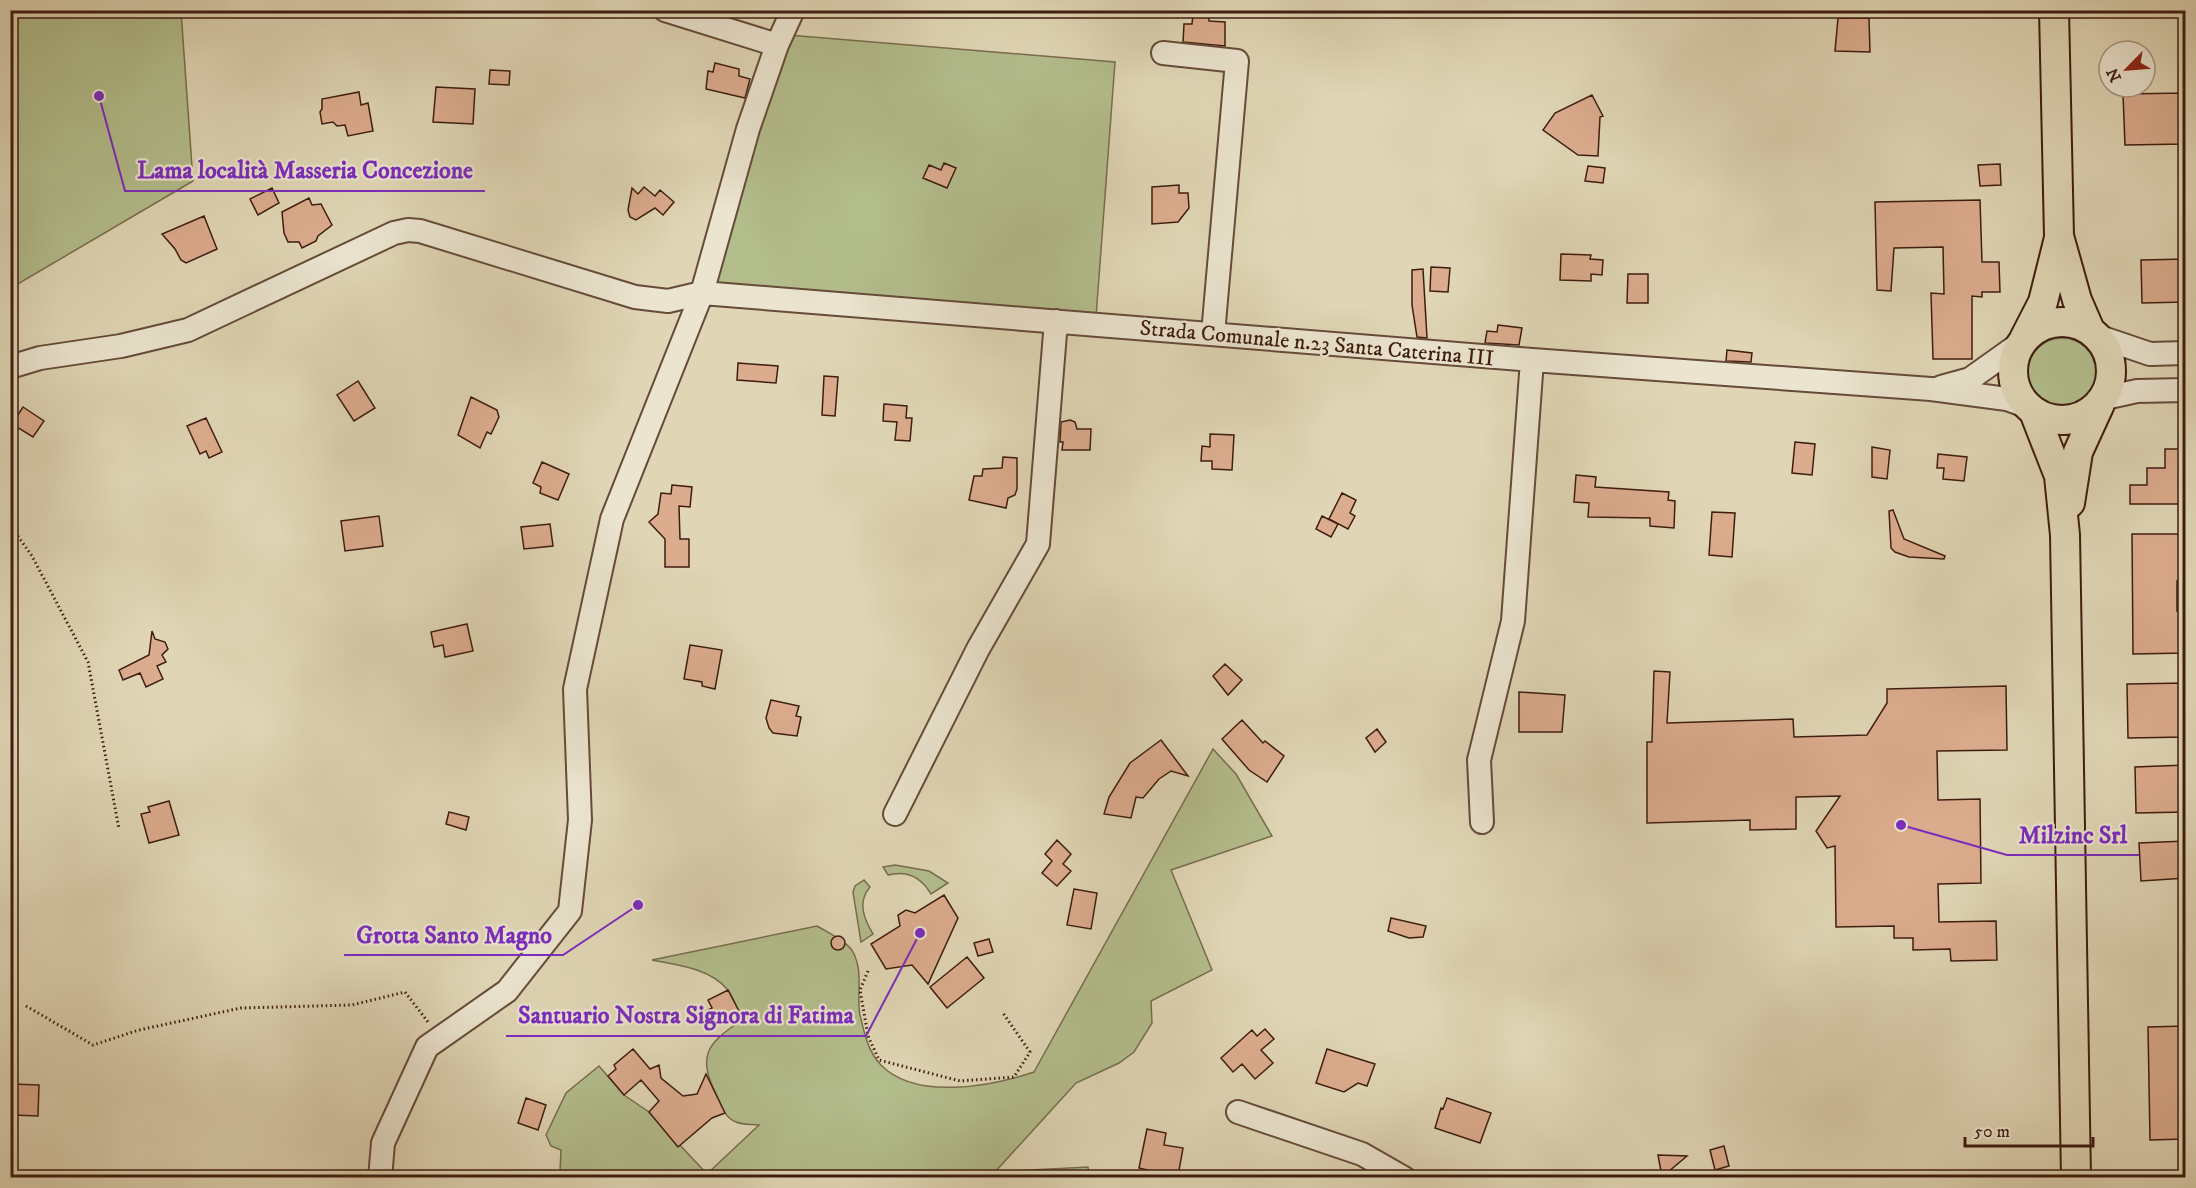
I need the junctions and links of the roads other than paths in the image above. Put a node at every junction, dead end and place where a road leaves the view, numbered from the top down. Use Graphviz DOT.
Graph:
graph roads {
  1 [pos="665,10"];
  2 [pos="794,10"];
  3 [pos="2054,10"];
  4 [pos="777,45"];
  5 [pos="1163,53"];
  6 [pos="2059,236"];
  7 [pos="702,293"];
  8 [pos="1056,321"];
  9 [pos="2094,333"];
  10 [pos="1213,334"];
  11 [pos="2023,341"];
  12 [pos="2186,353"];
  13 [pos="1532,360"];
  14 [pos="10,368"];
  15 [pos="1931,390"];
  16 [pos="2186,390"];
  17 [pos="2102,401"];
  18 [pos="2030,409"];
  19 [pos="2065,535"];
  20 [pos="895,814"];
  21 [pos="1482,822"];
  22 [pos="1238,1112"];
  23 [pos="380,1178"];
  24 [pos="1404,1178"];
  25 [pos="2076,1178"];
  1 -- 4 [label="street"];
  2 -- 4 [label="street"];
  3 -- 6 [label="main road"];
  4 -- 7 [label="street"];
  5 -- 10 [label="street"];
  6 -- 9 [label="main road"];
  6 -- 11 [label="main road"];
  7 -- 8 [label="street, Strada Comunale n.23 Santa Caterina III"];
  7 -- 14 [label="street, Strada Comunale n.23 Santa Caterina III"];
  7 -- 23 [label="street"];
  8 -- 10 [label="street, Strada Comunale n.23 Santa Caterina III"];
  8 -- 20 [label="street"];
  9 -- 11 [label="main road"];
  9 -- 12 [label="street"];
  9 -- 17 [label="main road"];
  10 -- 13 [label="street, Strada Comunale n.23 Santa Caterina III"];
  11 -- 15 [label="street"];
  11 -- 18 [label="main road"];
  13 -- 15 [label="street, Strada Comunale n.23 Santa Caterina III"];
  13 -- 21 [label="street"];
  15 -- 18 [label="street, Strada Comunale n.23 Santa Caterina III"];
  16 -- 17 [label="street"];
  17 -- 18 [label="main road"];
  17 -- 19 [label="main road"];
  18 -- 19 [label="main road"];
  19 -- 25 [label="main road"];
  22 -- 24 [label="street"];
}
